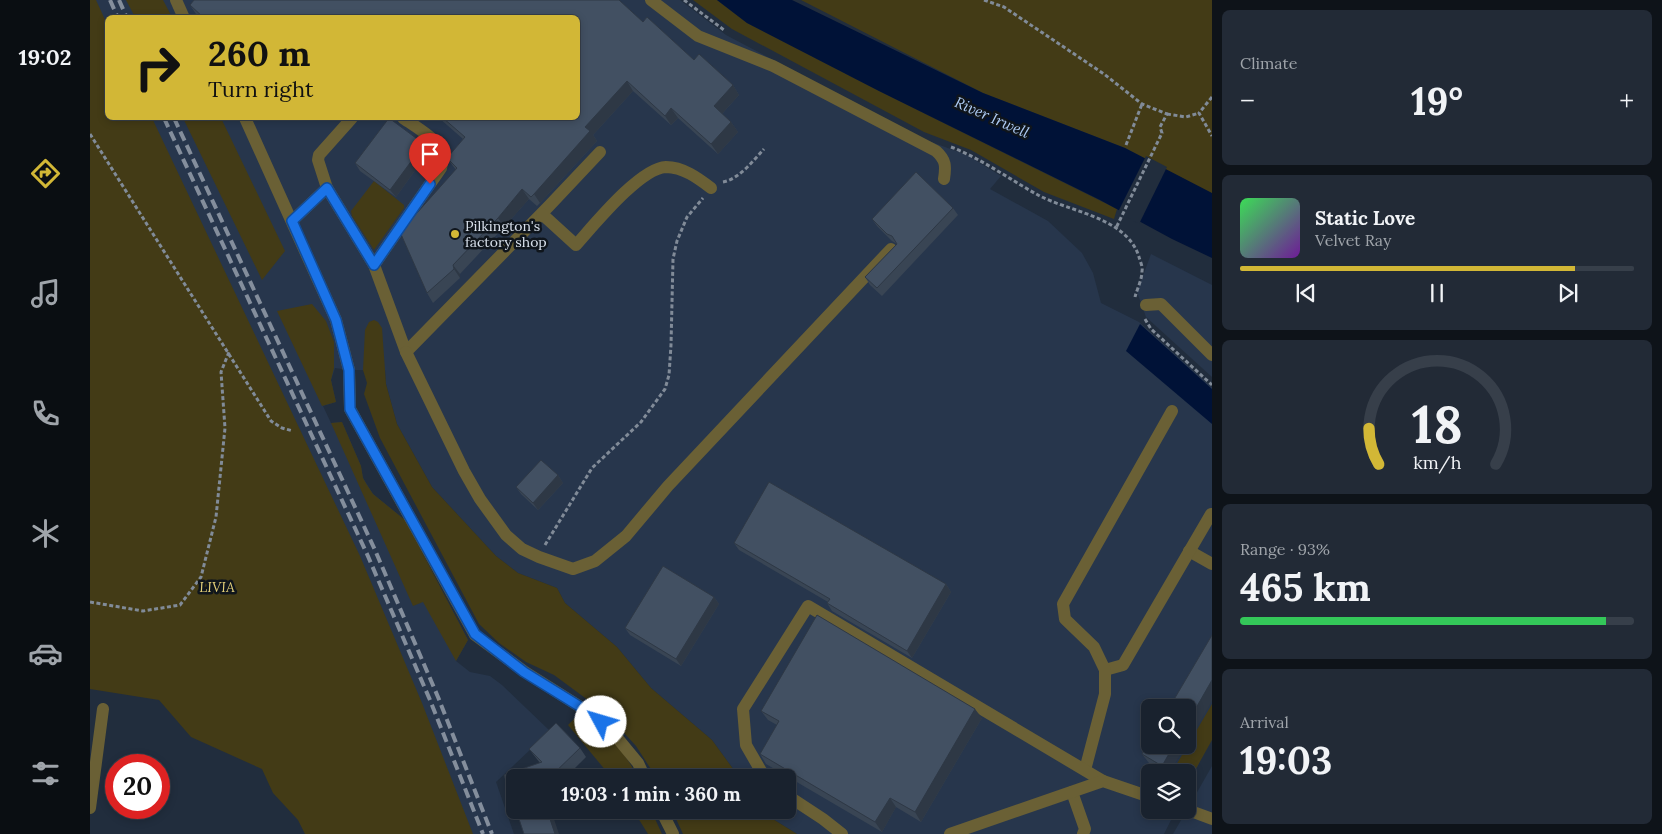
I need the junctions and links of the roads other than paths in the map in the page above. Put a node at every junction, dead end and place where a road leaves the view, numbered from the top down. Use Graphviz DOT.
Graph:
graph roads {
  1 [pos="176,0"];
  2 [pos="651,0"];
  3 [pos="183,15"];
  4 [pos="246,120"];
  5 [pos="350,120"];
  6 [pos="406,120"];
  7 [pos="600,152"];
  8 [pos="944,179"];
  9 [pos="327,188"];
  10 [pos="712,188"];
  11 [pos="542,214"];
  12 [pos="292,221"];
  13 [pos="891,249"];
  14 [pos="374,265"];
  15 [pos="1146,305"];
  16 [pos="406,352"];
  17 [pos="1212,355"];
  18 [pos="1172,411"];
  19 [pos="1211,514"];
  20 [pos="1189,551"];
  21 [pos="1212,564"];
  22 [pos="1105,670"];
  23 [pos="102,709"];
  24 [pos="641,769"];
  25 [pos="761,769"];
  26 [pos="1085,770"];
  27 [pos="1103,781"];
  28 [pos="1072,792"];
  29 [pos="1141,794"];
  30 [pos="796,801"];
  31 [pos="90,808"];
  32 [pos="1196,813"];
  33 [pos="666,819"];
  34 [pos="1212,819"];
  35 [pos="958,833"];
  36 [pos="673,834"];
  37 [pos="842,834"];
  38 [pos="1083,834"];
  1 -- 3 [label="street"];
  2 -- 8 [label="street"];
  4 -- 12 [label="street"];
  5 -- 9 [label="street"];
  6 -- 14 [label="street"];
  7 -- 11 [label="street"];
  9 -- 12 [label="street"];
  9 -- 14 [label="street"];
  10 -- 11 [label="street"];
  11 -- 16 [label="street"];
  12 -- 24 [label="street"];
  13 -- 16 [label="street"];
  14 -- 16 [label="street"];
  15 -- 17 [label="street"];
  18 -- 22 [label="street"];
  19 -- 20 [label="street"];
  20 -- 21 [label="street"];
  20 -- 22 [label="street"];
  22 -- 26 [label="street"];
  23 -- 31 [label="street"];
  25 -- 26 [label="street"];
  26 -- 27 [label="street"];
  27 -- 28 [label="street"];
  27 -- 29 [label="street"];
  28 -- 35 [label="street"];
  28 -- 38 [label="street"];
  30 -- 37 [label="street"];
  32 -- 34 [label="street"];
  33 -- 36 [label="street"];
}
